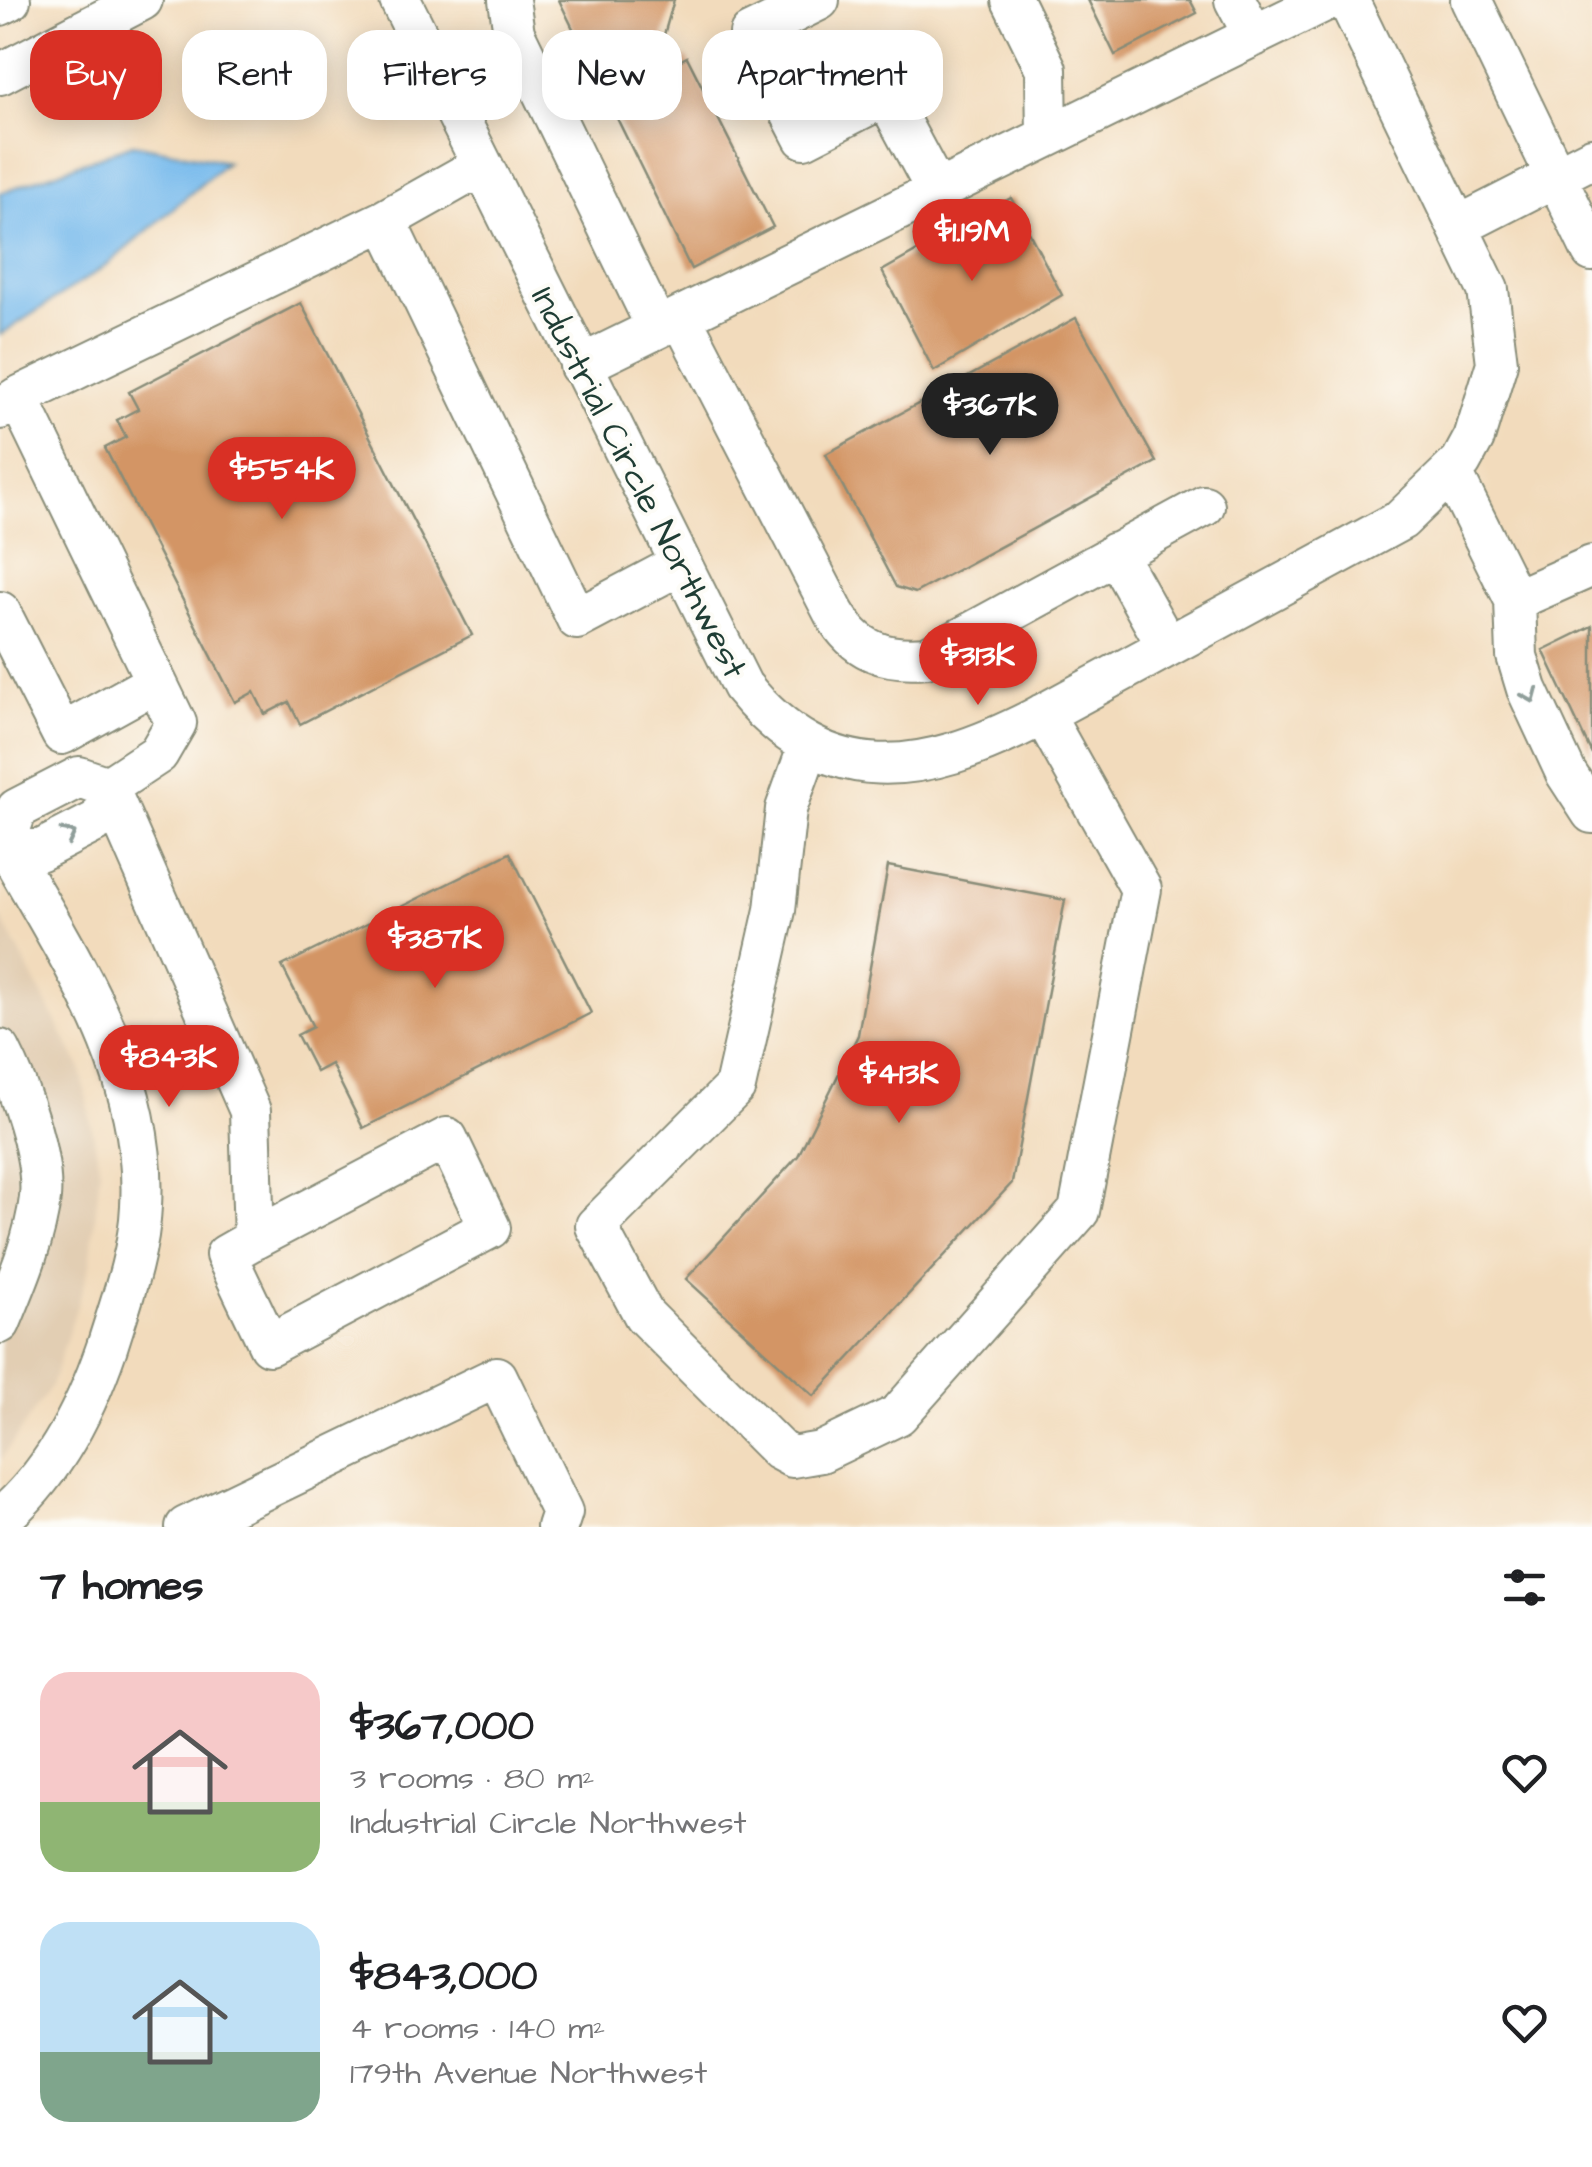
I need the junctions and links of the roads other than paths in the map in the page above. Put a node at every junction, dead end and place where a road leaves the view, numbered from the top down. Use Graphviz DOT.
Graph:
graph roads {
  1 [pos="10,0"];
  2 [pos="142,0"];
  3 [pos="400,0"];
  4 [pos="509,0"];
  5 [pos="819,0"];
  6 [pos="1012,0"];
  7 [pos="1235,0"];
  8 [pos="1327,0"];
  9 [pos="1348,0"];
  10 [pos="1471,0"];
  11 [pos="0,5"];
  12 [pos="1254,36"];
  13 [pos="0,74"];
  14 [pos="1047,137"];
  15 [pos="1592,158"];
  16 [pos="481,166"];
  17 [pos="1555,176"];
  18 [pos="937,191"];
  19 [pos="385,220"];
  20 [pos="1460,226"];
  21 [pos="1592,252"];
  22 [pos="669,322"];
  23 [pos="580,366"];
  24 [pos="9,403"];
  25 [pos="1452,473"];
  26 [pos="1204,506"];
  27 [pos="1115,553"];
  28 [pos="679,565"];
  29 [pos="1592,566"];
  30 [pos="1515,600"];
  31 [pos="0,612"];
  32 [pos="1167,646"];
  33 [pos="156,682"];
  34 [pos="1043,714"];
  35 [pos="809,745"];
  36 [pos="108,787"];
  37 [pos="1592,814"];
  38 [pos="2,841"];
  39 [pos="0,1050"];
  40 [pos="254,1239"];
  41 [pos="0,1323"];
  42 [pos="0,1519"];
  43 [pos="186,1527"];
  44 [pos="557,1527"];
  1 -- 11 [label="street"];
  2 -- 13 [label="street"];
  3 -- 16 [label="street, Industrial Circle Northwest"];
  4 -- 22 [label="street"];
  5 -- 18 [label="street"];
  6 -- 14 [label="street"];
  7 -- 12 [label="street"];
  8 -- 12 [label="street"];
  9 -- 20 [label="street, Industrial Circle Northwest"];
  10 -- 17 [label="street"];
  12 -- 14 [label="street"];
  14 -- 18 [label="street"];
  15 -- 17 [label="street"];
  16 -- 19 [label="street"];
  16 -- 23 [label="street, Industrial Circle Northwest"];
  17 -- 20 [label="street"];
  17 -- 21 [label="street"];
  18 -- 22 [label="street"];
  19 -- 24 [label="street"];
  19 -- 28 [label="street"];
  20 -- 25 [label="street, Industrial Circle Northwest"];
  22 -- 23 [label="street"];
  22 -- 27 [label="street"];
  23 -- 28 [label="street, Industrial Circle Northwest"];
  24 -- 33 [label="street"];
  25 -- 30 [label="street"];
  25 -- 32 [label="street, Industrial Circle Northwest"];
  26 -- 27 [label="street"];
  27 -- 32 [label="street"];
  28 -- 35 [label="street, Industrial Circle Northwest"];
  29 -- 30 [label="street"];
  30 -- 37 [label="street, one-way"];
  31 -- 33 [label="street"];
  32 -- 34 [label="street, Industrial Circle Northwest"];
  33 -- 36 [label="street"];
  34 -- 35 [label="street, Industrial Circle Northwest"];
  34 -- 35 [label="street"];
  36 -- 38 [label="street"];
  36 -- 40 [label="street"];
  38 -- 42 [label="street"];
  39 -- 41 [label="street"];
  40 -- 40 [label="street"];
  43 -- 44 [label="street"];
}
